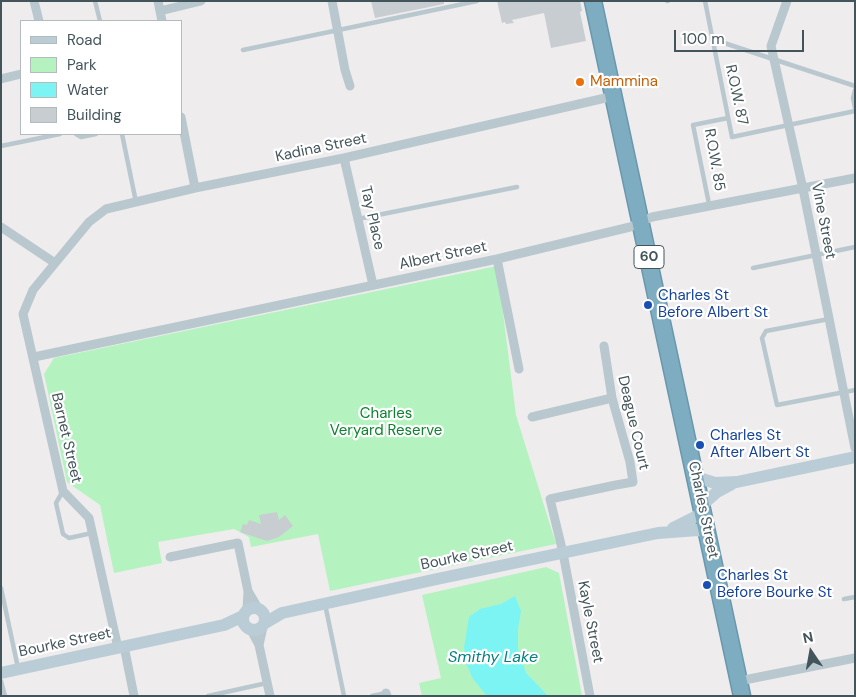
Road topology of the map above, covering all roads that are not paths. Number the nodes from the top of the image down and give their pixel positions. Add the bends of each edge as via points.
1 (34, 1) edge
2 (95, 1) edge
3 (201, 1) edge
4 (332, 1) edge
5 (477, 1) edge
6 (593, 1) edge
7 (704, 1) edge
8 (787, 1) edge
9 (159, 6) edge
10 (39, 20) edge
11 (100, 20) edge
12 (162, 20) edge
13 (337, 31) junction
14 (712, 39) junction
15 (243, 50) dead end
16 (774, 59) junction
17 (20, 74) edge
18 (1, 79) edge
19 (350, 86) dead end
20 (855, 86) edge
21 (855, 90) edge
22 (614, 96) junction
23 (855, 109) edge
24 (728, 118) junction
25 (182, 122) edge
26 (789, 125) junction
27 (55, 135) edge
28 (78, 135) edge
29 (91, 135) edge
30 (122, 135) edge
31 (1, 146) edge
32 (344, 158) junction
33 (855, 178) edge
34 (517, 187) dead end
35 (196, 188) junction
36 (803, 189) junction
37 (136, 202) junction
38 (709, 204) junction
39 (358, 219) junction
40 (641, 222) junction
41 (1, 227) edge
42 (855, 247) edge
43 (816, 255) junction
44 (496, 259) junction
45 (55, 263) junction
46 (753, 268) dead end
47 (372, 285) junction
48 (829, 319) junction
49 (604, 346) dead end
50 (34, 357) junction
51 (519, 369) dead end
52 (855, 390) edge
53 (844, 392) junction
54 (612, 398) junction
55 (532, 417) dead end
56 (855, 448) edge
57 (855, 458) edge
58 (696, 477) junction
59 (737, 482) junction
60 (63, 491) junction
61 (550, 499) joint
62 (703, 509) junction
63 (708, 532) junction
64 (93, 533) junction
65 (658, 533) junction
66 (563, 553) junction
67 (170, 557) dead end
68 (1, 588) edge
69 (855, 597) edge
70 (844, 599) dead end
71 (325, 604) junction
72 (254, 619) junction
73 (121, 647) junction
74 (855, 658) edge
75 (19, 669) junction
76 (1, 673) edge
77 (1, 680) edge
78 (267, 683) junction
79 (741, 689) edge
80 (386, 694) edge
81 (5, 696) edge
82 (134, 696) edge
83 (208, 696) edge
84 (270, 696) edge
85 (344, 696) edge
86 (372, 696) edge
87 (590, 696) edge

1 - 10 street
2 - 11 lane
3 - 9 street
4 - 13 street
5 - 13 lane
6 - 22 highway, Charles Street / 60
7 - 14 lane, R.O.W. 87
8 - 16 street, Vine Street via 771,46
9 - 12 street
13 - 15 lane
13 - 19 street
14 - 16 lane
14 - 24 lane, R.O.W. 87
16 - 20 lane
16 - 26 street, Vine Street
17 - 18 street
21 - 23 lane
22 - 32 street, Kadina Street
22 - 40 highway, Charles Street / 60
23 - 26 lane
24 - 26 lane, R.O.W. 87 via 732,138
24 - 38 lane, R.O.W. 85 via 693,125
25 - 35 street
26 - 36 street, Vine Street
27 - 31 lane
28 - 29 lane
30 - 37 lane
32 - 35 street, Kadina Street
32 - 39 street, Tay Place
33 - 36 street, Albert Street
34 - 39 lane
35 - 37 street, Kadina Street
36 - 38 street, Albert Street
36 - 43 street, Vine Street
37 - 45 street, Kadina Street via 106,209 89,222
38 - 40 street, Albert Street
39 - 47 street, Tay Place
40 - 44 street, Albert Street
40 - 58 highway, Charles Street / 60
41 - 45 street
42 - 43 lane
43 - 46 lane
43 - 48 street, Vine Street
44 - 47 street, Albert Street
44 - 51 street
45 - 50 street, Barnet Street via 33,290 23,314
47 - 50 street, Albert Street
48 - 53 street, Vine Street
48 - 53 lane via 766,331 762,338 777,405
49 - 54 street, Deague Court
50 - 60 street, Barnet Street
52 - 53 lane
53 - 56 street, Vine Street
54 - 55 street
54 - 61 street, Deague Court via 633,482
57 - 59 street
58 - 59 street via 715,483
58 - 62 highway, Charles Street / 60
59 - 62 street, Bourke Street via 717,492
60 - 64 street, Barnet Street via 86,513
60 - 64 lane via 56,503 62,534 70,538
61 - 66 street, Kayle Street
62 - 63 highway, Charles Street / 60
62 - 65 street, Bourke Street via 680,526
63 - 65 street, Bourke Street
63 - 79 highway, Charles Street / 60
64 - 73 street, Barnet Street
65 - 66 street, Bourke Street
66 - 71 street, Bourke Street
66 - 87 street, Kayle Street
67 - 72 street via 238,544
68 - 75 lane
69 - 70 lane
71 - 72 street, Bourke Street
71 - 85 lane
72 - 73 street, Bourke Street via 238,626 224,625
72 - 78 street
73 - 75 street, Bourke Street
73 - 82 street, Barnet Street
74 - 79 street
75 - 76 street, Bourke Street
77 - 81 lane
78 - 83 lane
78 - 84 street
80 - 86 lane

